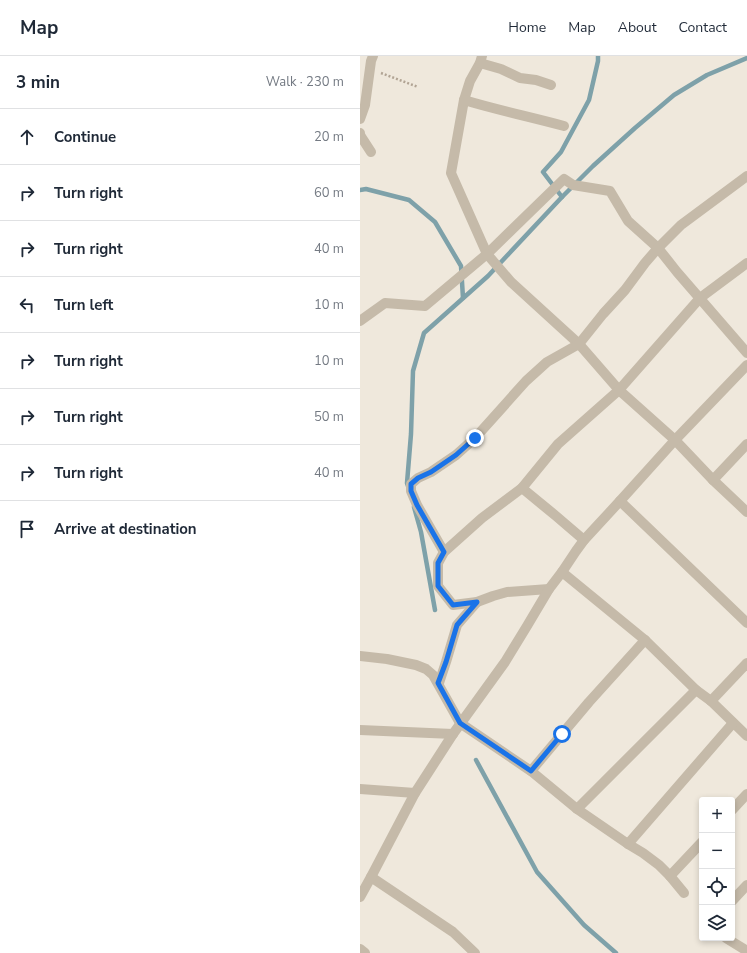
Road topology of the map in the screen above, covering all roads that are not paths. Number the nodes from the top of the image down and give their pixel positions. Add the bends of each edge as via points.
1 (372, 59) edge
2 (481, 60) edge
3 (551, 85) dead end
4 (464, 100) junction
5 (360, 119) edge
6 (564, 126) dead end
7 (360, 133) edge
8 (371, 152) dead end
9 (747, 176) edge
10 (658, 248) junction
11 (487, 254) junction
12 (747, 263) edge
13 (700, 298) junction
14 (360, 321) edge
15 (579, 344) junction
16 (747, 353) edge
17 (747, 364) edge
18 (619, 390) junction
19 (675, 440) junction
20 (747, 444) edge
21 (713, 480) junction
22 (522, 488) junction
23 (620, 501) junction
24 (747, 512) edge
25 (584, 540) junction
26 (444, 552) junction
27 (562, 572) junction
28 (549, 589) junction
29 (477, 602) junction
30 (747, 623) edge
31 (645, 640) junction
32 (360, 656) edge
33 (747, 663) edge
34 (438, 683) junction
35 (696, 690) junction
36 (710, 701) junction
37 (460, 723) junction
38 (733, 723) junction
39 (360, 730) edge
40 (453, 734) junction
41 (747, 736) edge
42 (531, 771) junction
43 (360, 789) edge
44 (416, 793) junction
45 (747, 794) edge
46 (735, 807) edge
47 (577, 809) junction
48 (628, 844) junction
49 (699, 845) edge
50 (670, 876) junction
51 (371, 877) junction
52 (747, 885) edge
53 (684, 893) dead end
54 (360, 897) edge
55 (735, 899) edge
56 (731, 941) edge
57 (360, 949) edge
58 (747, 951) edge
59 (365, 953) edge
60 (475, 953) edge

1 - 5 street via 365,105
2 - 3 street via 520,78
2 - 4 street via 470,80
4 - 6 street
4 - 11 street via 451,173
7 - 8 street
9 - 10 street via 682,225
10 - 11 street via 628,221 610,191 574,185 564,179
10 - 13 street
10 - 15 street
11 - 14 street via 425,306 385,303
11 - 15 street via 511,282
12 - 13 street
13 - 16 street
13 - 18 street
15 - 18 street
15 - 26 street via 547,362 526,381 475,438 456,455 411,484 417,505
17 - 19 street
18 - 19 street
18 - 22 street via 558,444
19 - 21 street
19 - 23 street
20 - 21 street
21 - 24 street
22 - 25 street
22 - 26 street via 482,518
23 - 25 street
23 - 30 street
25 - 27 street
26 - 29 street via 438,563 438,586 453,605
27 - 28 street
27 - 31 street
28 - 29 street via 507,592
28 - 37 street via 505,662
29 - 34 street via 457,625
31 - 35 street
31 - 42 street
32 - 34 street via 416,665 430,672
33 - 36 street
34 - 37 street
35 - 36 street
35 - 47 street
36 - 38 street
37 - 40 street
37 - 42 street
38 - 41 street
38 - 48 street
39 - 40 street
40 - 44 street
42 - 47 street
43 - 44 street
44 - 51 street
45 - 46 street
47 - 48 street
48 - 50 street via 659,865
49 - 50 street
50 - 53 street
51 - 54 street
51 - 60 street via 452,932
52 - 55 street
56 - 58 street
57 - 59 street

